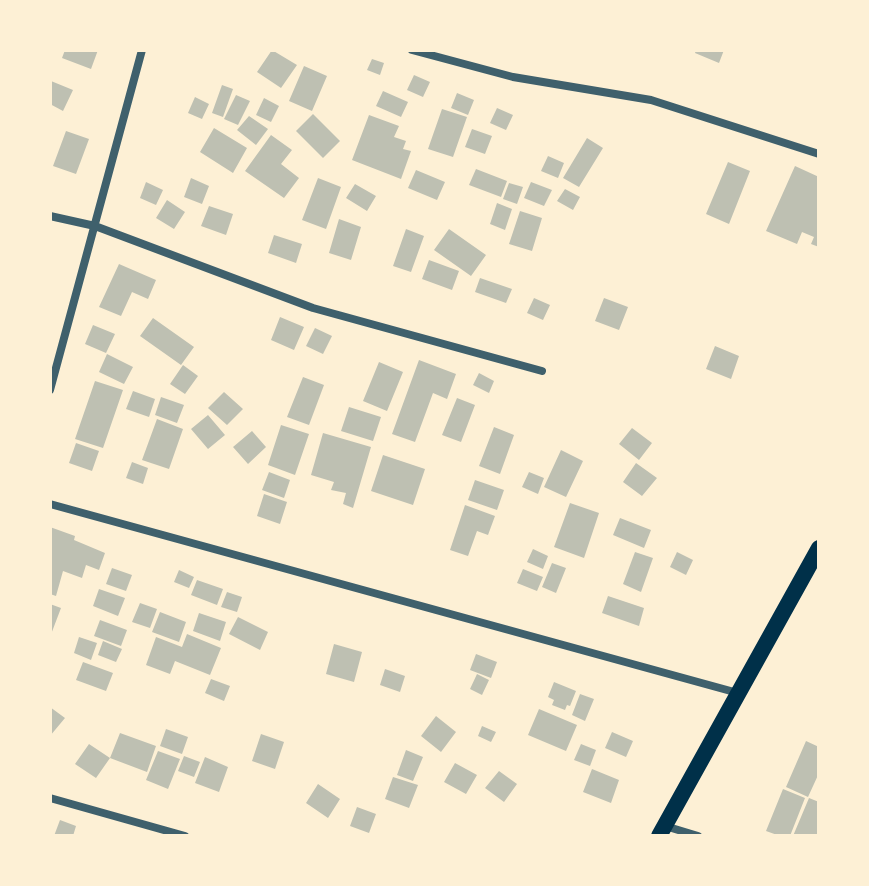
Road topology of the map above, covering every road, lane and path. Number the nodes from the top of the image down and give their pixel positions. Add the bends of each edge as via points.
1 (142, 50) edge
2 (412, 50) edge
3 (819, 154) edge
4 (50, 216) edge
5 (95, 226) junction
6 (542, 371) dead end
7 (50, 390) edge
8 (50, 504) edge
9 (819, 548) edge
10 (813, 571) edge
11 (738, 693) junction
12 (50, 798) edge
13 (662, 831) edge
14 (185, 836) edge
15 (698, 836) edge

1 - 5 street
2 - 3 street via 513,77 651,100
4 - 5 street
5 - 6 street via 313,308
5 - 7 street
8 - 11 street
9 - 10 main road
10 - 11 main road
11 - 13 main road
12 - 14 street
13 - 15 street

